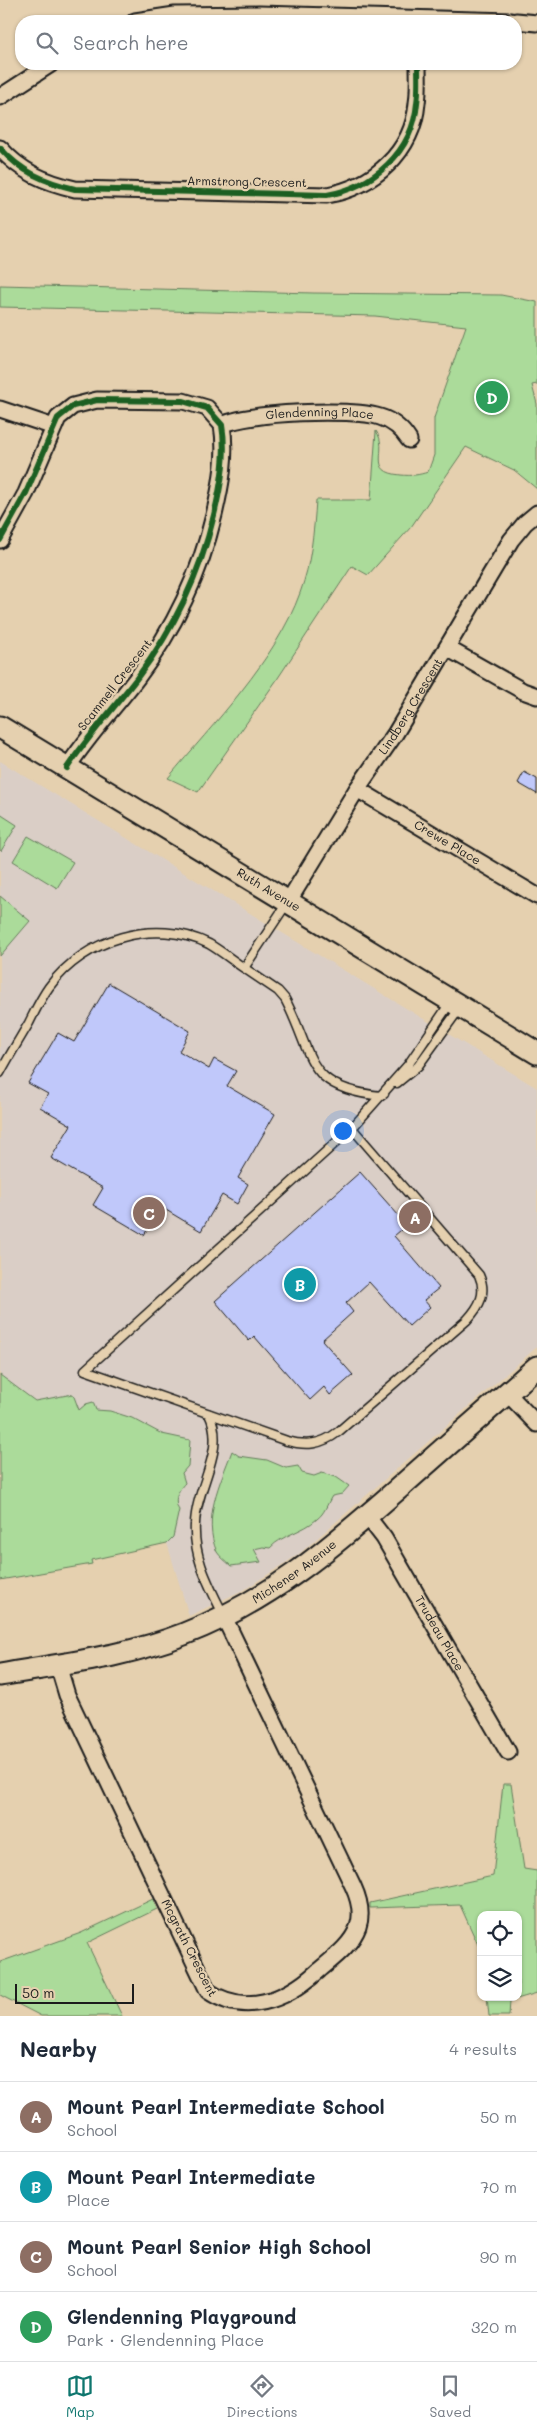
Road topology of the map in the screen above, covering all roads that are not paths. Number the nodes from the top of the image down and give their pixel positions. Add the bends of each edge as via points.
1 (259, 7) edge
2 (175, 15) edge
3 (357, 15) edge
4 (522, 22) edge
5 (537, 23) edge
6 (42, 70) edge
7 (418, 70) edge
8 (0, 97) edge
9 (0, 148) edge
10 (0, 409) edge
11 (222, 425) junction
12 (54, 427) junction
13 (409, 440) dead end
14 (537, 512) edge
15 (0, 540) edge
16 (447, 648) junction
17 (537, 696) edge
18 (0, 727) edge
19 (67, 768) junction
20 (357, 790) junction
21 (537, 896) edge
22 (288, 902) junction
23 (244, 968) junction
24 (456, 1004) junction
25 (537, 1053) edge
26 (0, 1073) edge
27 (381, 1096) junction
28 (352, 1128) junction
29 (537, 1367) edge
30 (507, 1393) junction
31 (209, 1414) junction
32 (537, 1424) edge
33 (367, 1516) junction
34 (224, 1617) junction
35 (58, 1665) junction
36 (0, 1675) edge
37 (508, 1752) dead end

1 - 2 street
1 - 3 street
4 - 5 street
6 - 8 street
7 - 9 street, Armstrong Crescent via 418,104 401,149 383,170 344,192 75,189 50,183 29,173 10,160
10 - 12 street
11 - 12 street via 214,413 191,402 113,400 89,401 73,406 58,418
11 - 13 street, Glendenning Place via 246,417 288,414 373,415 394,424
11 - 19 street, Scammell Crescent via 222,467 217,502 205,548 187,596 152,656
12 - 15 street via 26,493
14 - 16 street, Lindberg Crescent via 511,540
16 - 17 street
16 - 20 street, Lindberg Crescent
18 - 19 street, Ruth Avenue
19 - 22 street, Ruth Avenue
20 - 21 street, Crewe Place
20 - 22 street, Lindberg Crescent
22 - 23 lane
22 - 24 street, Ruth Avenue
23 - 26 lane via 209,944 177,934 140,934 97,946 71,963 48,987
23 - 27 lane via 268,983 285,999 317,1071 342,1088
24 - 25 street, Ruth Avenue
24 - 27 lane via 418,1066
27 - 28 lane
28 - 31 lane via 85,1370
28 - 31 lane via 475,1269 484,1290 478,1307 345,1426 322,1442 296,1443
29 - 30 street, Michener Avenue
30 - 32 street
30 - 33 street, Michener Avenue
31 - 34 lane via 215,1430 215,1446 198,1498 195,1540 201,1566
33 - 34 street, Michener Avenue via 284,1583
33 - 37 street, Trudeau Place via 384,1538
34 - 35 street, Michener Avenue via 165,1641
34 - 35 street, Mcgrath Crescent via 360,1906 358,1926 348,1943 281,2003 262,2014 248,2016 230,2011 214,2000 208,1991 67,1695
35 - 36 street, Michener Avenue

